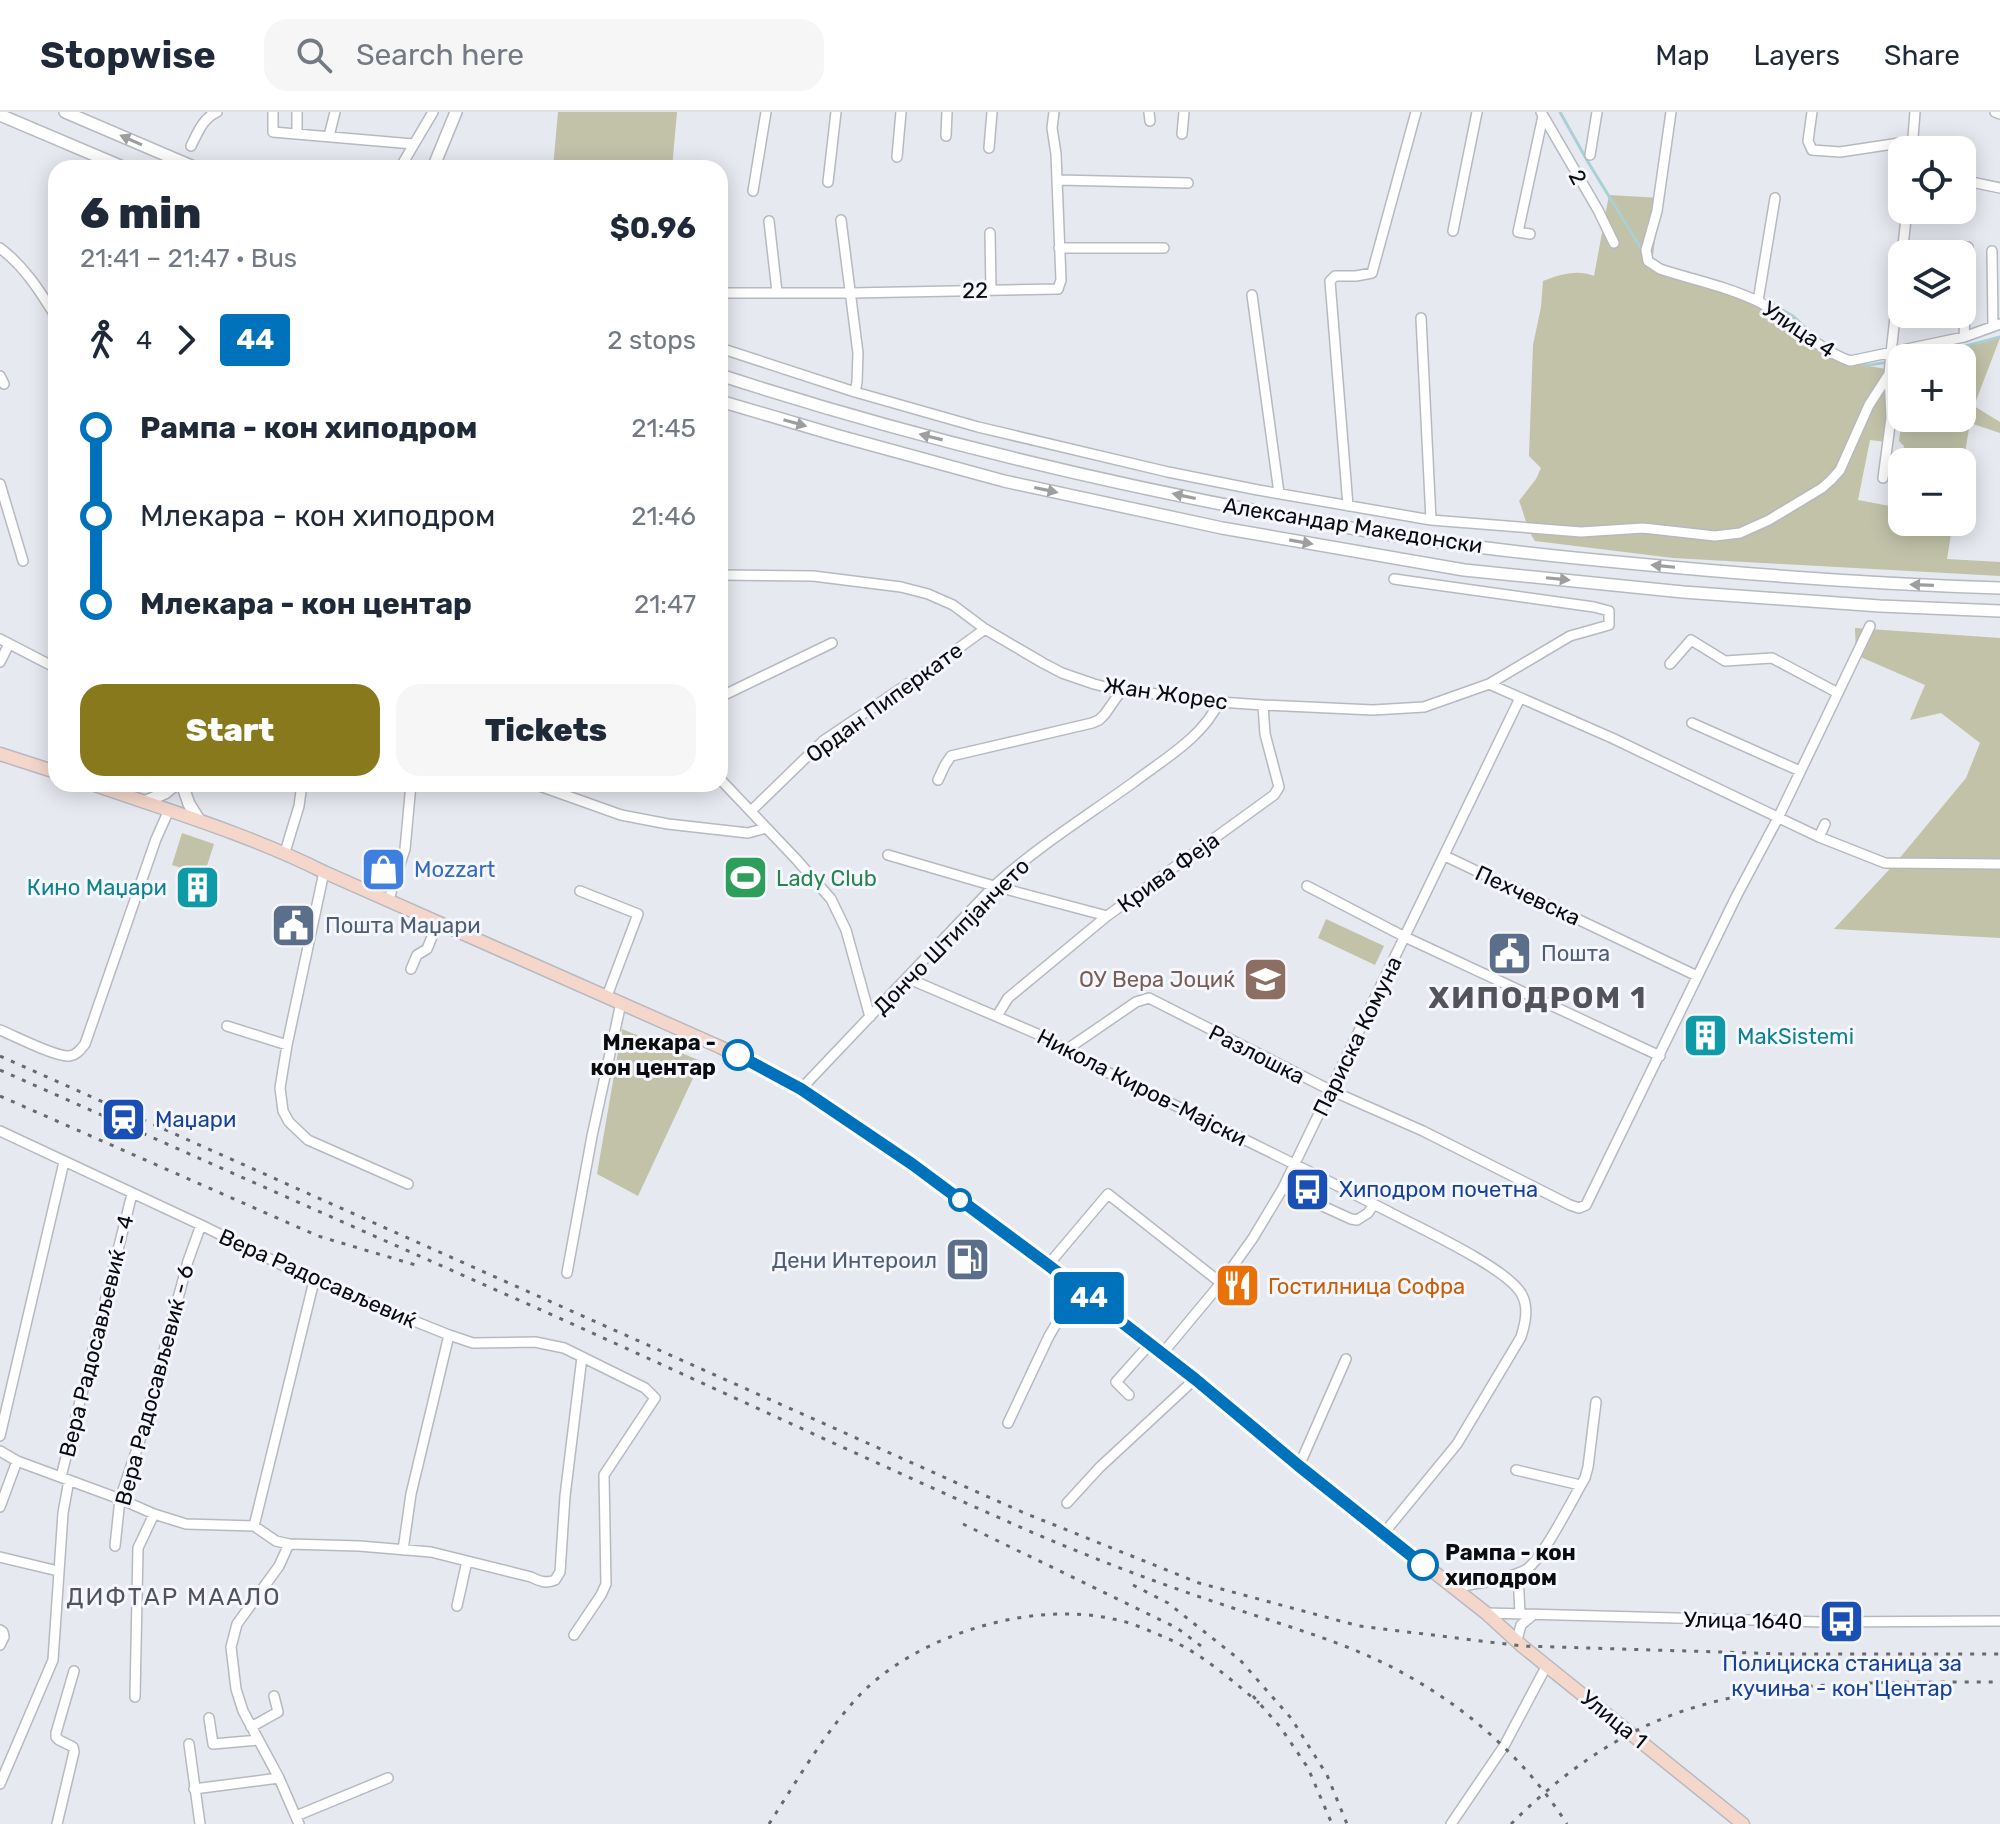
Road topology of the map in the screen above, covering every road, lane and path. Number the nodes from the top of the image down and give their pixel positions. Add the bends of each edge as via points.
1 (65, 112) edge
2 (217, 112) edge
3 (273, 112) edge
4 (297, 112) edge
5 (335, 112) edge
6 (433, 112) edge
7 (456, 112) edge
8 (766, 112) edge
9 (836, 112) edge
10 (901, 112) edge
11 (947, 112) edge
12 (992, 112) edge
13 (1054, 112) edge
14 (1184, 112) edge
15 (1416, 112) edge
16 (1477, 112) edge
17 (1597, 112) edge
18 (1671, 112) edge
19 (1812, 112) edge
20 (1915, 112) edge
21 (1542, 114) edge
22 (0, 115) edge
23 (297, 133) junction
24 (1182, 134) dead end
25 (329, 136) junction
26 (946, 136) dead end
27 (1914, 136) edge
28 (413, 144) junction
29 (191, 146) dead end
30 (989, 148) dead end
31 (1888, 148) edge
32 (1590, 155) dead end
33 (897, 157) dead end
34 (106, 160) edge
35 (177, 160) edge
36 (404, 160) edge
37 (436, 160) edge
38 (1058, 180) junction
39 (828, 182) dead end
40 (1188, 183) dead end
41 (1976, 183) edge
42 (2000, 188) edge
43 (753, 191) dead end
44 (1775, 198) dead end
45 (841, 220) dead end
46 (769, 221) dead end
47 (1905, 224) edge
48 (1453, 231) dead end
49 (990, 233) dead end
50 (1530, 234) dead end
51 (1614, 243) dead end
52 (0, 248) edge
53 (1059, 248) junction
54 (1164, 248) dead end
55 (1992, 251) dead end
56 (991, 290) junction
57 (777, 292) junction
58 (728, 293) edge
59 (851, 293) junction
60 (1252, 295) dead end
61 (1758, 301) junction
62 (48, 304) edge
63 (1421, 318) dead end
64 (1997, 325) edge
65 (1964, 328) edge
66 (1964, 337) junction
67 (1892, 344) edge
68 (1932, 344) edge
69 (728, 351) edge
70 (1888, 354) edge
71 (1888, 376) edge
72 (728, 377) edge
73 (855, 392) junction
74 (728, 403) edge
75 (1888, 432) edge
76 (1883, 478) dead end
77 (0, 484) edge
78 (1279, 493) junction
79 (1348, 506) junction
80 (1431, 520) junction
81 (23, 561) dead end
82 (728, 575) edge
83 (1394, 579) dead end
84 (2000, 588) edge
85 (2000, 611) edge
86 (1870, 626) dead end
87 (985, 629) junction
88 (4, 642) edge
89 (832, 643) dead end
90 (0, 662) edge
91 (48, 664) edge
92 (1670, 664) dead end
93 (1489, 684) junction
94 (1121, 691) junction
95 (728, 693) edge
96 (1838, 693) junction
97 (1520, 698) junction
98 (1219, 702) junction
99 (1263, 705) junction
100 (1692, 723) dead end
101 (0, 754) edge
102 (48, 769) edge
103 (1800, 771) junction
104 (938, 780) dead end
105 (728, 787) edge
106 (115, 792) edge
107 (167, 792) edge
108 (176, 792) edge
109 (183, 792) edge
110 (301, 792) edge
111 (410, 792) edge
112 (556, 792) edge
113 (144, 802) junction
114 (169, 810) junction
115 (751, 811) junction
116 (1778, 818) junction
117 (199, 820) junction
118 (1825, 824) dead end
119 (766, 828) junction
120 (1819, 837) junction
121 (285, 852) junction
122 (888, 855) dead end
123 (1445, 856) junction
124 (2000, 864) edge
125 (324, 872) junction
126 (994, 886) junction
127 (1307, 886) dead end
128 (580, 891) dead end
129 (389, 899) junction
130 (1107, 916) junction
131 (438, 922) junction
132 (1405, 937) junction
133 (411, 969) dead end
134 (1697, 976) junction
135 (907, 978) junction
136 (607, 996) junction
137 (621, 1003) junction
138 (997, 1016) junction
139 (870, 1017) junction
140 (227, 1026) dead end
141 (0, 1030) edge
142 (287, 1045) junction
143 (1066, 1050) junction
144 (1660, 1056) junction
145 (801, 1089) junction
146 (1330, 1090) junction
147 (0, 1131) edge
148 (64, 1162) junction
149 (1295, 1165) junction
150 (408, 1184) dead end
151 (1283, 1188) junction
152 (132, 1194) junction
153 (1374, 1204) junction
154 (201, 1225) junction
155 (1048, 1265) junction
156 (567, 1273) dead end
157 (314, 1281) junction
158 (1221, 1283) junction
159 (1077, 1289) junction
160 (449, 1335) junction
161 (1149, 1345) junction
162 (1162, 1354) junction
163 (582, 1357) junction
164 (1346, 1359) dead end
165 (1195, 1379) junction
166 (1129, 1395) dead end
167 (1596, 1402) dead end
168 (1008, 1423) dead end
169 (0, 1436) edge
170 (0, 1451) edge
171 (17, 1461) junction
172 (1299, 1466) junction
173 (1516, 1470) dead end
174 (65, 1479) junction
175 (1580, 1485) junction
176 (120, 1499) junction
177 (1067, 1503) dead end
178 (0, 1507) edge
179 (154, 1514) junction
180 (254, 1526) junction
181 (1384, 1533) junction
182 (289, 1544) junction
183 (115, 1546) dead end
184 (403, 1550) junction
185 (0, 1557) edge
186 (467, 1561) junction
187 (58, 1571) junction
188 (1518, 1573) junction
189 (1453, 1588) junction
190 (457, 1606) dead end
191 (1486, 1613) junction
192 (1520, 1614) junction
193 (1533, 1615) junction
194 (2000, 1621) edge
195 (0, 1630) edge
196 (574, 1635) dead end
197 (1517, 1640) junction
198 (0, 1645) edge
199 (1547, 1665) junction
200 (74, 1671) dead end
201 (274, 1696) dead end
202 (135, 1697) dead end
203 (209, 1718) dead end
204 (251, 1727) junction
205 (258, 1740) junction
206 (189, 1744) dead end
207 (279, 1778) junction
208 (388, 1778) dead end
209 (0, 1784) edge
210 (194, 1789) junction
211 (298, 1820) edge
212 (57, 1824) edge
213 (200, 1824) edge
214 (1451, 1824) edge
215 (1743, 1824) edge

35 -> 1 street
2 - 29 street
3 - 23 street via 273,132
4 - 23 street
5 - 25 street
6 - 28 street
7 - 37 street
8 - 43 street
9 - 39 street
10 - 33 street
11 - 26 street
12 - 30 street
13 - 38 street, 22
14 - 24 street
15 - 79 street via 1372,273 1330,281
16 - 48 street
17 - 32 street
18 - 61 street, Улица 4 via 1648,261
19 - 31 street via 1812,150
20 - 27 street
21 - 50 street via 1518,232
21 - 51 street, 2
22 - 34 street
23 - 25 street
25 - 28 street
28 - 36 street
38 - 40 street
38 - 53 street, 22
41 - 42 street
44 - 61 street
45 - 59 street
46 - 57 street
47 - 67 street
49 - 56 street
52 - 62 street
53 - 54 street
53 - 56 street, 22 via 1058,289
55 - 64 street
56 - 59 street, 22
57 - 58 street, 22
57 - 59 street, 22
59 - 73 street via 858,353
60 - 78 street
61 - 70 street, Улица 4 via 1850,361
63 - 80 street
64 - 66 street, Улица 4
65 - 66 street
66 - 68 street, Улица 4
69 - 73 street
71 - 80 street via 1831,480 1740,533 1715,536 1643,528 1581,532
84 -> 72 street, Александар Македонски via 1753,575 1536,554 1364,530 1044,465
73 - 78 street via 1054,446
74 -> 85 street, Александар Македонски via 1004,481 1222,528 1464,570 1683,592
75 - 76 street
77 - 81 street
78 - 79 street
79 - 80 street
82 - 87 street, Жан Жорес via 813,576 901,587 953,605
83 - 93 street, Жан Жорес via 1609,611 1609,625 1570,636
86 - 96 street
87 - 94 street, Жан Жорес via 1062,673
87 - 115 street, Ордан Пиперкате via 823,741
88 - 90 street
88 - 91 street
89 - 95 street
92 - 96 street via 1691,640 1725,661 1772,658
93 - 97 street
93 - 99 street, Жан Жорес via 1424,707
94 - 98 street, Жан Жорес
94 - 104 street via 1099,720 951,756
96 - 103 street
97 - 116 street
97 - 123 street, Париска Комуна
98 - 99 street, Жан Жорес
98 - 126 street, Дончо Штипјанчето via 1214,714 1178,749
99 - 130 street, Крива Феја via 1277,791
100 - 103 street
101 - 102 main road
103 - 116 street
105 - 115 street
106 - 113 main road, Улица 1
107 - 113 street
108 - 114 street
109 - 117 street
110 - 121 street
111 - 129 street via 405,849
112 - 119 street via 621,815 668,824 748,833
113 - 114 main road, Улица 1
114 - 117 main road, Улица 1
114 - 141 street via 79,1052 56,1054
115 - 119 street
116 - 120 street
116 - 134 street
117 - 121 main road, Улица 1
118 - 120 street
119 - 139 street via 837,909
120 - 124 street via 1885,863
121 - 125 main road, Улица 1
122 - 126 street
123 - 132 street, Париска Комуна
123 - 134 street, Пехчевска
125 - 129 main road, Улица 1
125 - 142 street
126 - 130 street
126 - 135 street, Дончо Штипјанчето
127 - 132 street
128 - 136 street via 638,914
129 - 131 main road, Улица 1
130 - 138 street, Крива Феја via 1008,998
131 - 133 street
131 - 136 main road, Улица 1
132 - 144 street
132 - 146 street, Париска Комуна
134 - 144 street
135 - 138 street, Никола Киров-Мајски
135 - 139 street, Дончо Штипјанчето
136 - 137 main road, Улица 1
137 - 145 main road, Улица 1
137 - 156 street
138 - 143 street, Никола Киров-Мајски
139 - 145 street, Дончо Штипјанчето
140 - 142 street
142 - 150 street via 280,1088 289,1122 308,1140
143 - 146 street, Разлошка via 1149,998
143 - 149 street, Никола Киров-Мајски
144 - 146 street, Разлошка via 1586,1205 1579,1208
145 - 155 main road, Улица 1
146 - 149 street, Париска Комуна
147 - 148 street, Вера Радосављевиќ
148 - 152 street, Вера Радосављевиќ
148 - 169 street
149 - 151 street, Париска Комуна
149 - 153 street, Никола Киров-Мајски
151 - 153 street via 1357,1220
151 - 158 street, Париска Комуна
152 - 154 street, Вера Радосављевиќ
152 - 174 street, Вера Радосављевиќ - 4
153 - 181 street, Никола Киров-Мајски via 1511,1281 1523,1295 1526,1312 1521,1337 1457,1444
154 - 157 street, Вера Радосављевиќ
154 - 176 street, Вера Радосављевиќ - 6
155 - 158 street via 1108,1194
155 - 159 main road, Улица 1
157 - 160 street, Вера Радосављевиќ
157 - 180 street
158 - 162 street, Париска Комуна
159 - 161 main road, Улица 1
159 - 168 street
160 - 163 street, Вера Радосављевиќ via 473,1343 535,1342
160 - 184 street
161 - 162 main road, Улица 1
161 - 166 street via 1116,1382
162 - 165 main road, Улица 1
163 - 186 street via 559,1576 543,1582
163 - 196 street, Вера Радосављевиќ via 655,1398 604,1475 606,1584
164 - 172 street
165 - 172 main road, Улица 1
165 - 177 street
167 - 175 street via 1588,1467
170 - 171 street
171 - 174 street
171 - 178 street
172 - 181 main road, Улица 1
173 - 175 street
174 - 176 street
174 - 187 street, Вера Радосављевиќ - 4
175 - 188 street via 1543,1550
176 - 179 street
176 - 183 street, Вера Радосављевиќ - 6
179 - 180 street via 186,1524
179 - 202 street via 138,1548
180 - 182 street
181 - 189 main road, Улица 1
182 - 184 street
182 - 204 street via 233,1634 236,1689
184 - 186 street
185 - 187 street
186 - 190 street
187 - 209 street, Вера Радосављевиќ - 4 via 53,1660
188 - 189 street
188 - 192 street
189 - 191 main road, Улица 1
191 - 192 street, Улица 1640
191 - 197 main road, Улица 1
192 - 193 street, Улица 1640
193 - 194 street, Улица 1640
193 - 197 street via 1521,1625
195 - 198 street
197 - 199 main road, Улица 1
199 - 214 street via 1504,1746
199 - 215 main road, Улица 1
200 - 212 street via 56,1733 74,1749
201 - 204 street via 278,1712
203 - 205 street via 213,1744
204 - 205 street
205 - 207 street
206 - 210 street
207 - 210 street
207 - 211 street
208 - 211 street
210 - 213 street

